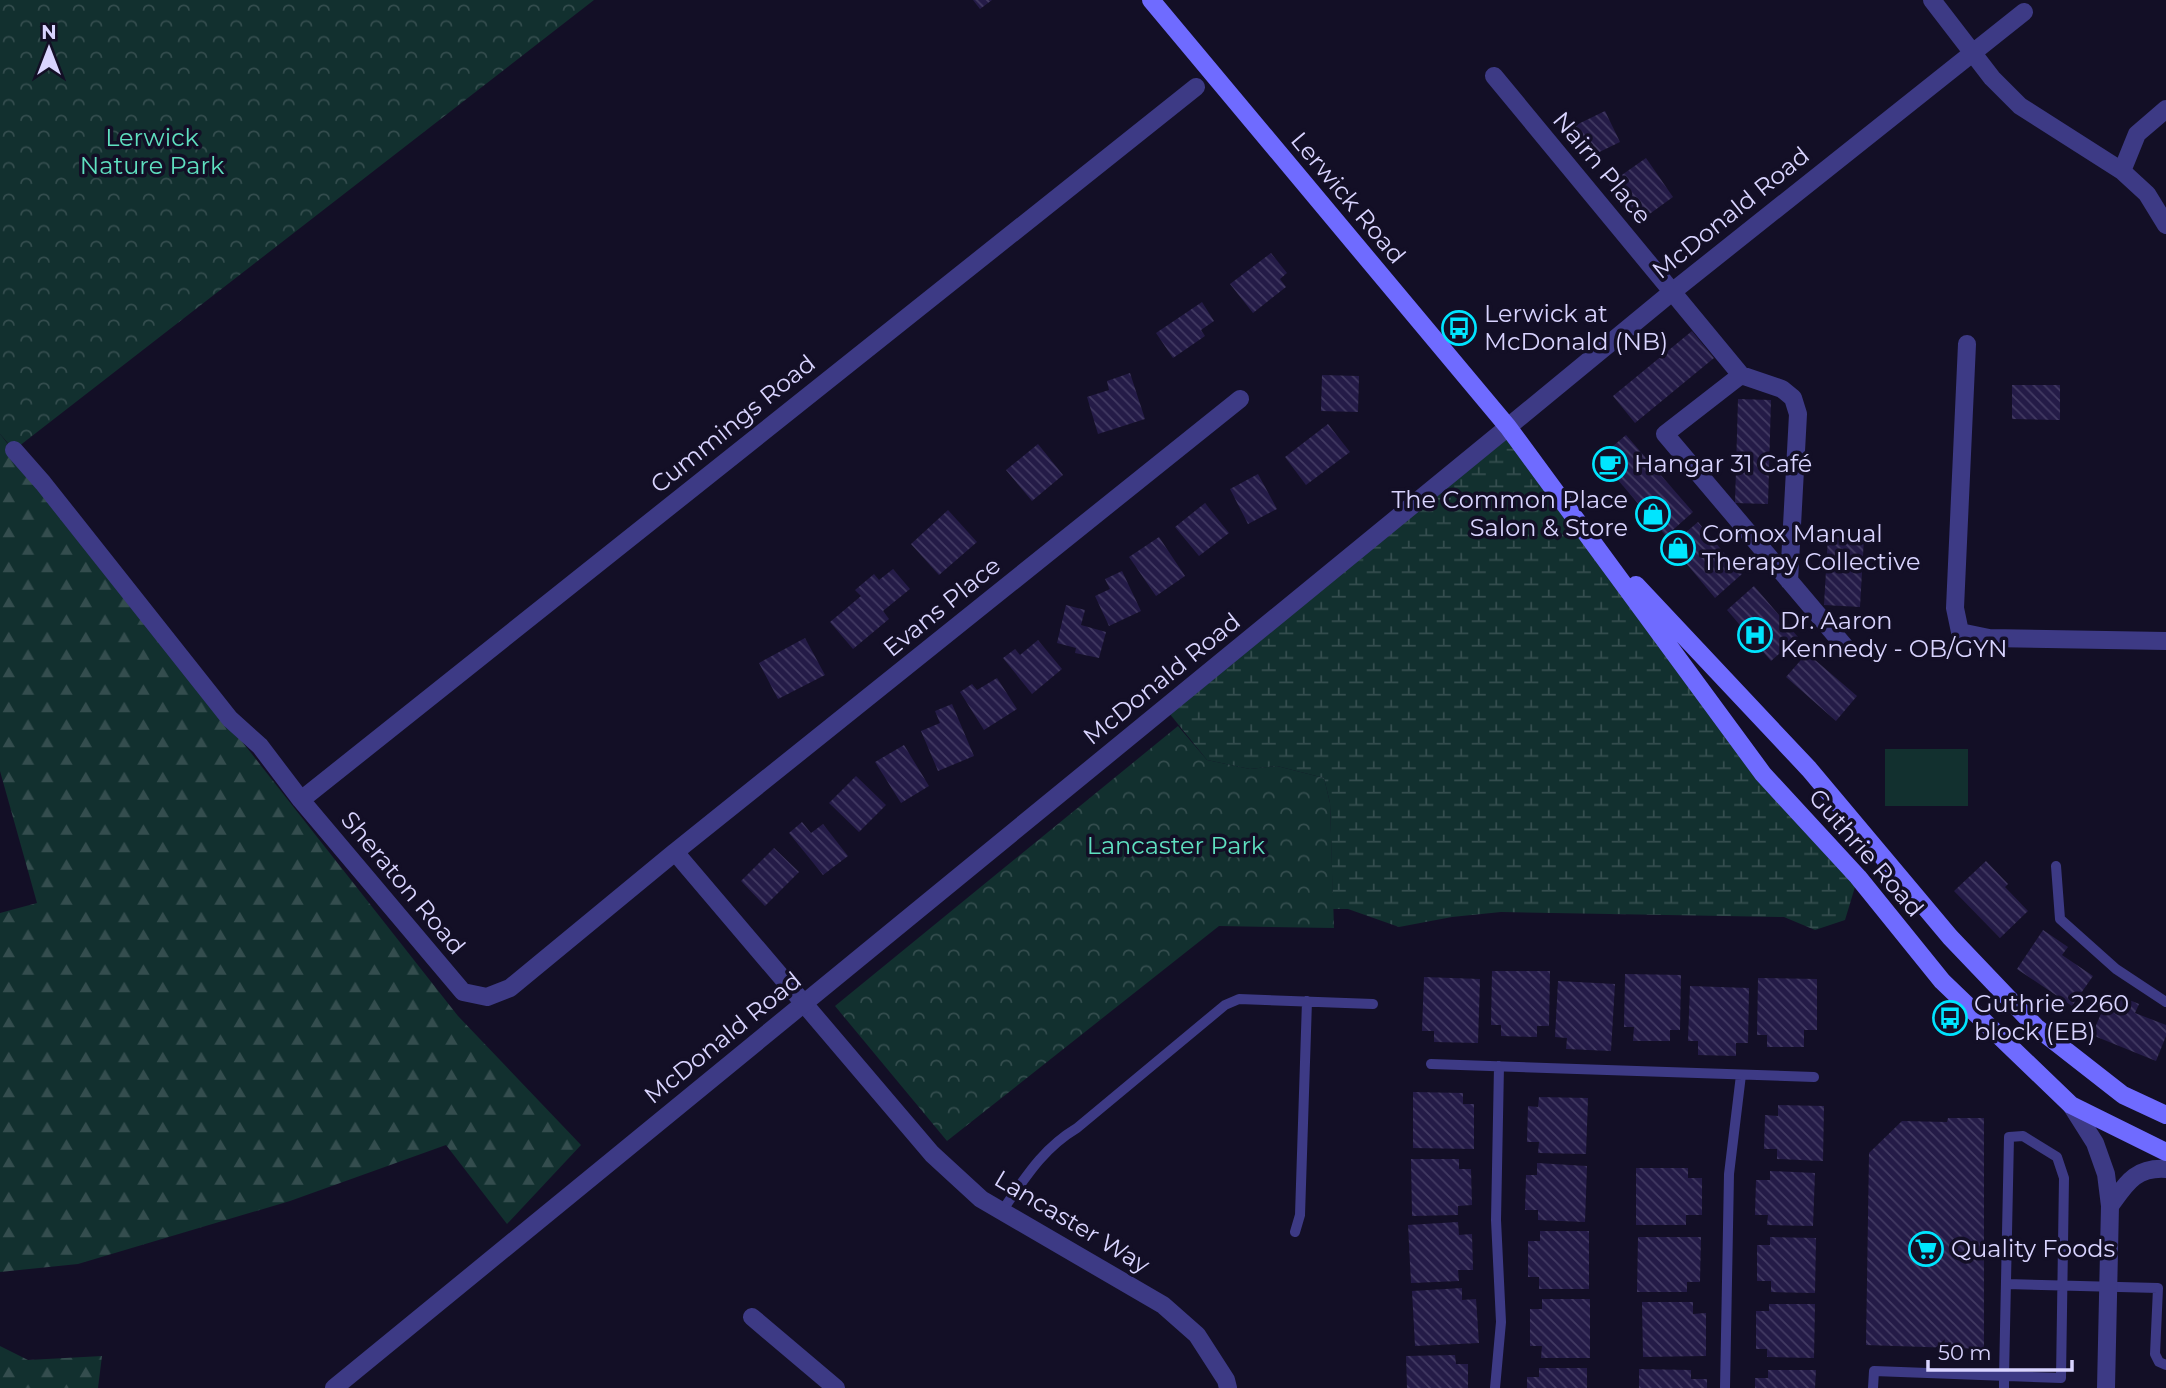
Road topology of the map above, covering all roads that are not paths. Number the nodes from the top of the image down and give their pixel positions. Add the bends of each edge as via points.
1 (1151, 0) edge
2 (1931, 0) edge
3 (2024, 12) dead end
4 (1972, 51) junction
5 (1494, 76) dead end
6 (1196, 87) dead end
7 (2166, 109) edge
8 (2122, 171) junction
9 (2166, 225) edge
10 (1672, 292) junction
11 (1967, 344) dead end
12 (1741, 375) junction
13 (1240, 399) dead end
14 (1508, 427) junction
15 (14, 450) dead end
16 (1583, 529) junction
17 (1789, 581) junction
18 (2166, 640) edge
19 (1847, 649) dead end
20 (301, 800) junction
21 (675, 852) junction
22 (2056, 866) dead end
23 (804, 1002) junction
24 (1307, 1002) junction
25 (2166, 1002) edge
26 (1373, 1004) dead end
27 (1431, 1064) dead end
28 (1499, 1066) junction
29 (1741, 1075) junction
30 (1814, 1077) dead end
31 (2071, 1105) junction
32 (2166, 1115) edge
33 (2166, 1152) edge
34 (2166, 1169) edge
35 (2110, 1206) junction
36 (1002, 1211) junction
37 (1295, 1232) dead end
38 (2006, 1284) junction
39 (2062, 1286) junction
40 (2109, 1287) junction
41 (752, 1317) dead end
42 (2166, 1365) edge
43 (2004, 1382) edge
44 (334, 1388) edge
45 (836, 1388) edge
46 (1228, 1388) edge
47 (1495, 1388) edge
48 (1725, 1388) edge
49 (1873, 1388) edge
50 (2106, 1388) edge

1 - 14 main road, Lerwick Road
2 - 4 street
3 - 4 street, McDonald Road
4 - 8 street via 2020,106
4 - 10 street, McDonald Road
5 - 10 street, Nairn Place
6 - 20 street, Cummings Road
7 - 8 street via 2137,134
8 - 9 street via 2147,194
10 - 12 street, Nairn Place
10 - 14 street, McDonald Road
11 - 18 street via 1955,608 1960,632 1989,638
12 - 17 street via 1782,389 1793,398 1798,414
12 - 17 street via 1665,434
13 - 21 street, Evans Place
14 - 16 main road, Guthrie Road
14 - 23 street, McDonald Road
15 - 20 street, Sheraton Road via 230,719 260,746
16 - 31 main road, Guthrie Road via 1763,774 1858,877 1942,981
16 - 32 main road, Guthrie Road via 1809,769 1950,937 2036,1027 2123,1095
17 - 19 street
20 - 21 street, Sheraton Road via 463,992 487,997 510,988
21 - 23 street
22 - 25 lane via 2060,919 2116,969
23 - 36 street, Lancaster Way via 932,1154 981,1199
23 - 44 street, McDonald Road
24 - 26 lane
24 - 36 lane via 1239,999 1226,1005 1058,1139
24 - 37 lane via 1300,1215
27 - 28 lane
28 - 29 lane
28 - 47 lane via 1496,1220 1501,1322
29 - 30 lane
29 - 48 lane via 1729,1174
31 - 33 main road, Guthrie Road
31 - 35 street via 2095,1143 2106,1174
34 - 35 street via 2131,1178
35 - 40 street
36 - 46 street, Lancaster Way via 1163,1305 1197,1335
38 - 39 lane
38 - 39 lane via 2009,1137 2023,1136 2057,1157 2064,1178
38 - 43 lane
39 - 40 lane
39 - 43 lane via 2061,1378
40 - 42 lane via 2158,1288 2155,1353
40 - 50 street
41 - 45 street
43 - 49 lane via 1874,1371

